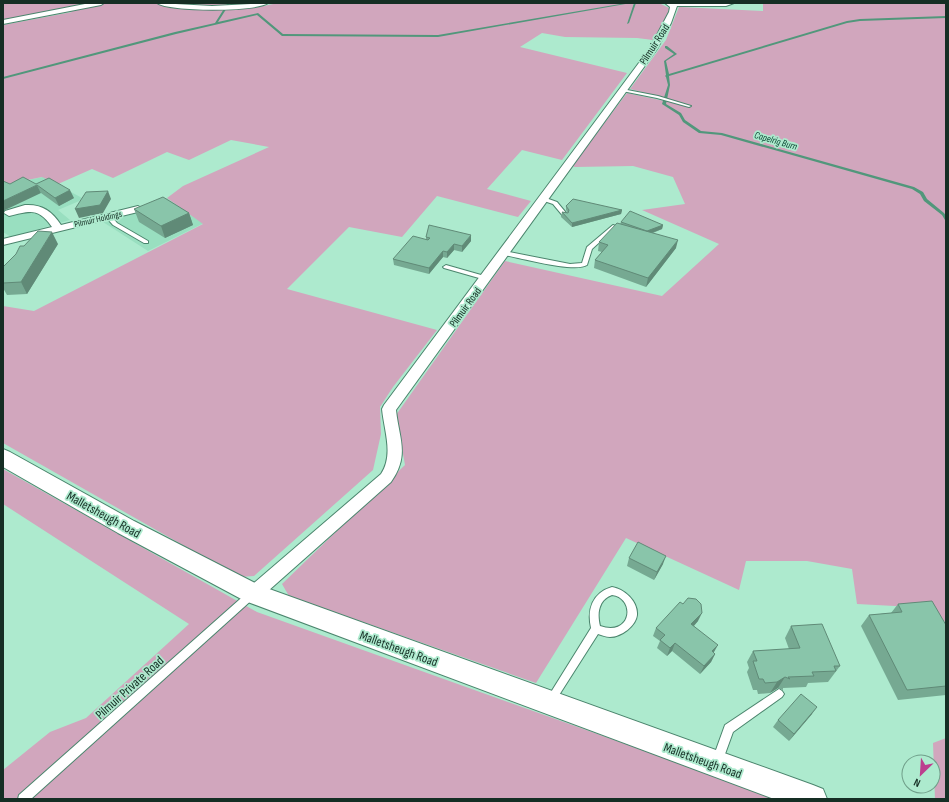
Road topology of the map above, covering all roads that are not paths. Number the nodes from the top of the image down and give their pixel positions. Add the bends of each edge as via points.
1 (101, 3) edge
2 (160, 3) edge
3 (265, 3) edge
4 (732, 3) edge
5 (670, 4) edge
6 (3, 22) edge
7 (623, 90) junction
8 (689, 106) dead end
9 (543, 199) junction
10 (138, 209) edge
11 (9, 213) dead end
12 (565, 215) edge
13 (109, 217) junction
14 (58, 228) junction
15 (628, 232) edge
16 (3, 242) edge
17 (146, 242) dead end
18 (504, 253) junction
19 (446, 267) dead end
20 (486, 278) junction
21 (3, 457) edge
22 (253, 594) junction
23 (596, 629) junction
24 (779, 694) edge
25 (549, 703) junction
26 (716, 765) junction
27 (23, 799) edge
28 (813, 799) edge

1 - 6 street
2 - 3 street via 221,8
4 - 5 lane
5 - 7 street, Pilmuir Road via 674,6 670,20 653,49
7 - 8 lane
7 - 9 street, Pilmuir Road
9 - 12 lane via 555,203
9 - 18 street, Pilmuir Road
10 - 13 street, Pilmuir Holdings
11 - 14 street via 29,207 39,208
13 - 14 street, Pilmuir Holdings
13 - 17 lane via 115,224
14 - 16 street, Pilmuir Holdings
15 - 18 lane via 613,227 589,248 584,265 570,266
18 - 20 street, Pilmuir Road
19 - 20 lane
20 - 22 street, Pilmuir Road via 389,409 394,445 393,467 386,478
21 - 22 street, Malletsheugh Road via 126,527
22 - 25 street, Malletsheugh Road
22 - 27 lane, Pilmuir Private Road
23 - 23 lane via 592,613 596,604 607,592 619,592 628,601 633,612 630,622 610,633
23 - 25 lane
24 - 26 lane via 729,729
25 - 26 street, Malletsheugh Road
26 - 28 street, Malletsheugh Road

